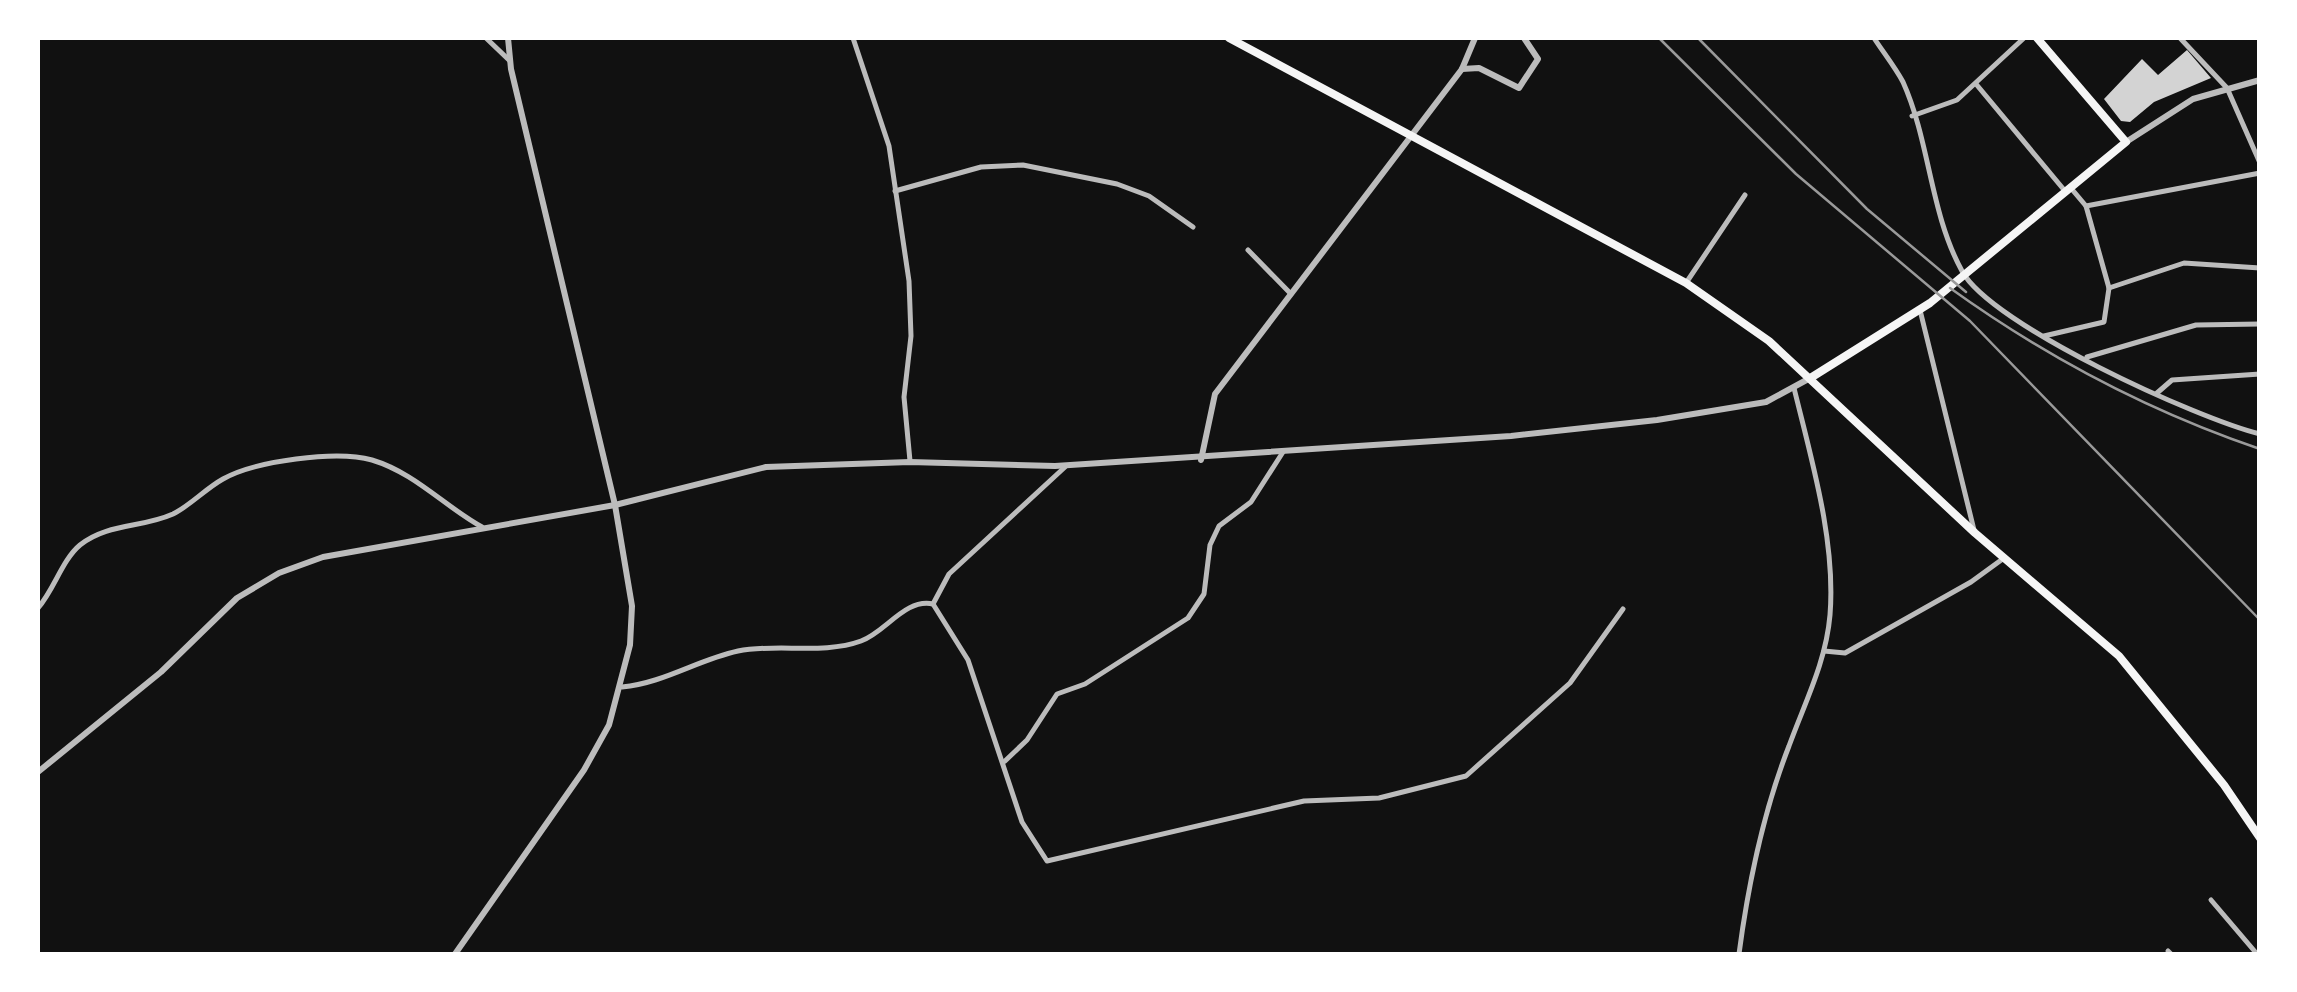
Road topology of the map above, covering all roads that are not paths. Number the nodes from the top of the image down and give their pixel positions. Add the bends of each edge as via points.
1 (486, 38) edge
2 (508, 38) edge
3 (853, 38) edge
4 (1229, 38) edge
5 (1475, 38) edge
6 (1524, 38) edge
7 (1874, 38) edge
8 (2024, 38) edge
9 (2037, 38) edge
10 (2180, 38) edge
11 (1468, 51) junction
12 (510, 61) junction
13 (1479, 68) junction
14 (1462, 69) junction
15 (2260, 80) edge
16 (1976, 84) junction
17 (2227, 88) junction
18 (1912, 116) junction
19 (1411, 136) junction
20 (2126, 142) junction
21 (2260, 163) edge
22 (2260, 173) edge
23 (894, 190) junction
24 (2068, 190) junction
25 (1745, 196) dead end
26 (2086, 206) junction
27 (1193, 227) dead end
28 (1248, 250) dead end
29 (2260, 268) edge
30 (1962, 273) junction
31 (1686, 284) junction
32 (2110, 288) junction
33 (1291, 294) junction
34 (1920, 310) junction
35 (2260, 324) edge
36 (2044, 336) junction
37 (2084, 358) junction
38 (2260, 374) edge
39 (1812, 377) junction
40 (1794, 388) junction
41 (2157, 393) junction
42 (2260, 434) edge
43 (1282, 452) junction
44 (1201, 460) junction
45 (910, 462) junction
46 (1068, 466) junction
47 (615, 505) junction
48 (482, 527) junction
49 (1975, 534) junction
50 (2005, 557) junction
51 (934, 604) junction
52 (38, 608) edge
53 (1623, 609) dead end
54 (1824, 650) junction
55 (622, 687) junction
56 (1005, 762) junction
57 (38, 772) edge
58 (2260, 838) edge
59 (2211, 900) dead end
60 (455, 954) edge
61 (1739, 954) edge
62 (2257, 954) edge

1 - 12 street
2 - 12 street
3 - 23 street via 889,146
4 - 19 main road
5 - 11 street
6 - 13 street via 1538,59 1519,88
7 - 18 street via 1903,83
8 - 16 street
9 - 20 main road
10 - 17 street
11 - 13 street
11 - 14 street
12 - 47 street
13 - 14 street
14 - 19 street
15 - 17 street
16 - 18 street via 1950,104
16 - 24 street
17 - 20 street via 2193,98
17 - 21 street
18 - 30 street
19 - 31 main road
19 - 33 street
20 - 24 main road
22 - 26 street
23 - 27 street via 981,167 1023,165 1150,196
23 - 45 street via 909,280 904,397
24 - 26 street
24 - 30 main road
25 - 31 street
26 - 32 street
28 - 33 street
29 - 32 street via 2184,263
30 - 34 main road
30 - 36 street via 2006,314
31 - 39 main road
32 - 36 street via 2104,322
33 - 44 street via 1215,394
34 - 39 main road
34 - 49 street
35 - 37 street via 2196,325
36 - 37 street
37 - 41 street
38 - 41 street via 2172,380
39 - 40 street
39 - 49 main road
40 - 43 street via 1766,402 1657,420
40 - 54 street via 1820,482 1831,613
41 - 42 street
43 - 44 street
43 - 56 street via 1251,502 1219,526 1204,594 1188,618 1085,684 1057,694
44 - 46 street
45 - 46 street
45 - 47 street via 766,467
46 - 51 street via 948,574
47 - 48 street
47 - 55 street via 632,606
48 - 52 street via 412,478 370,460 346,456 266,465 223,479 173,514 85,541
48 - 57 street via 323,557 279,573 237,598 161,672
49 - 50 main road
50 - 54 street via 1845,653
50 - 58 main road via 2136,673
51 - 55 street via 912,606 861,642 741,650 670,678
51 - 56 street via 968,660
53 - 56 street via 1570,683 1466,776 1441,786 1304,802 1047,861 1022,822
54 - 61 street via 1788,748
55 - 60 street via 584,770
59 - 62 street

